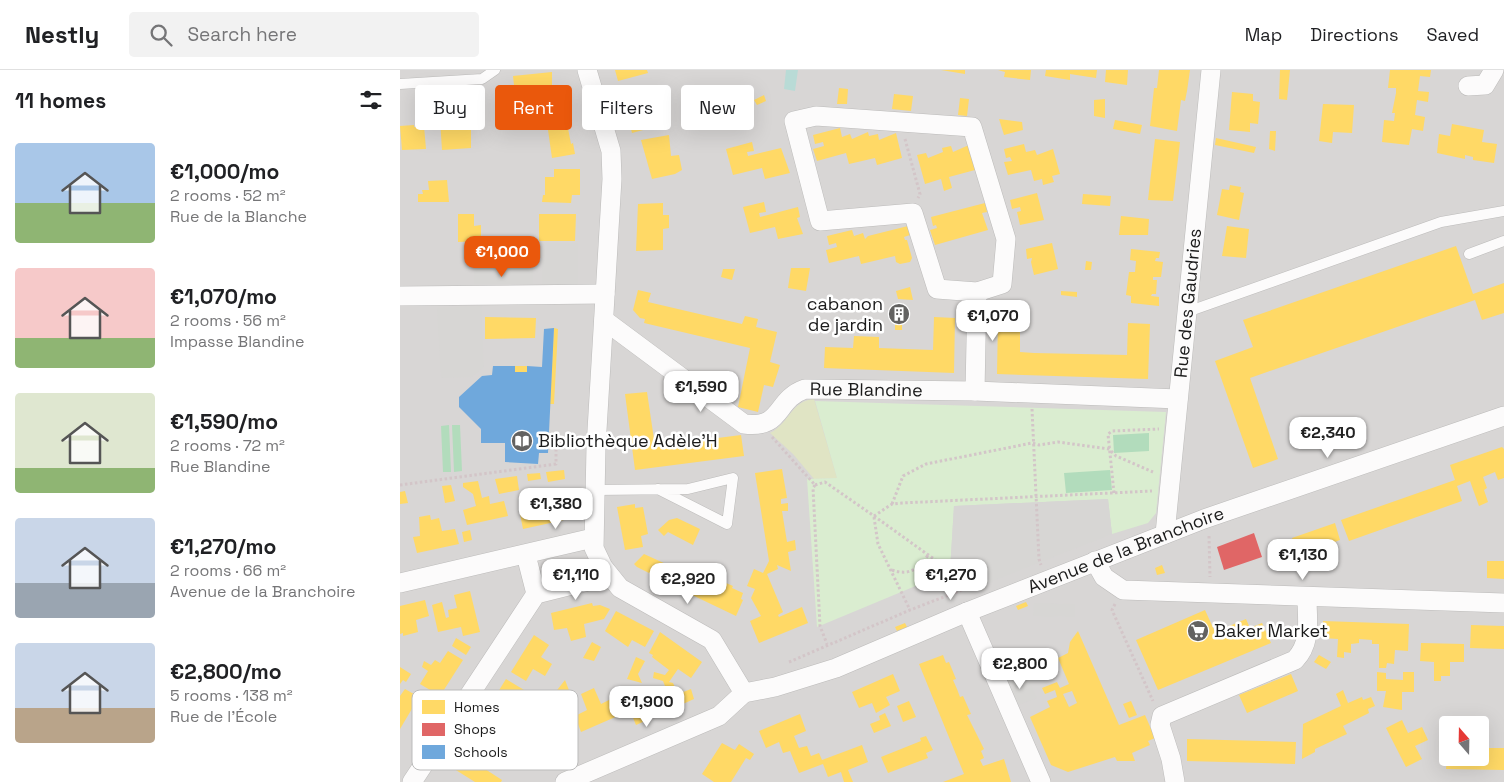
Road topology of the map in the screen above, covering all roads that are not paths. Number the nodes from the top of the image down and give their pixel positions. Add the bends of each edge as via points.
1 (495, 70) edge
2 (587, 70) edge
3 (1211, 70) edge
4 (1494, 70) edge
5 (400, 84) edge
6 (1468, 86) dead end
7 (1504, 211) edge
8 (1504, 241) edge
9 (1469, 254) dead end
10 (977, 292) junction
11 (605, 294) junction
12 (400, 296) edge
13 (1186, 312) junction
14 (604, 320) junction
15 (975, 391) junction
16 (1178, 399) junction
17 (1504, 416) edge
18 (658, 489) junction
19 (595, 490) junction
20 (1165, 534) junction
21 (593, 538) junction
22 (526, 555) junction
23 (1095, 561) junction
24 (608, 576) junction
25 (400, 583) edge
26 (536, 594) junction
27 (1307, 598) junction
28 (1504, 603) edge
29 (975, 609) junction
30 (473, 690) edge
31 (744, 693) junction
32 (420, 770) edge
33 (412, 782) edge
34 (565, 782) edge
35 (1041, 782) edge
36 (1175, 782) edge

1 - 5 lane via 482,79
2 - 11 street via 611,151
3 - 13 street, Rue des Gaudries
4 - 6 street via 1485,85
7 - 13 lane via 1441,222
8 - 9 lane
10 - 10 street via 1002,284 1006,239 972,127 816,116 794,122 820,221 913,213 937,289
10 - 15 street
11 - 12 street
11 - 14 street
13 - 16 street, Rue des Gaudries
14 - 15 street, Rue Blandine via 744,424 761,426 771,422 788,398 805,389
14 - 19 street
15 - 16 street, Rue Blandine
16 - 20 street, Rue des Gaudries
17 - 20 street, Avenue de la Branchoire
18 - 18 lane via 688,489 733,478 727,524
18 - 19 lane
19 - 21 street
20 - 23 street, Avenue de la Branchoire
21 - 22 street
21 - 24 street
22 - 25 street
22 - 26 street
23 - 27 street via 1104,577 1123,590
23 - 29 street, Avenue de la Branchoire
24 - 26 street
24 - 31 street via 632,597 670,614 712,640
26 - 30 street
27 - 28 street
27 - 36 street via 1307,635 1304,650 1295,660 1162,716 1160,725
29 - 31 street, Avenue de la Branchoire via 836,668
29 - 35 street
31 - 34 street via 720,716
32 - 33 street

